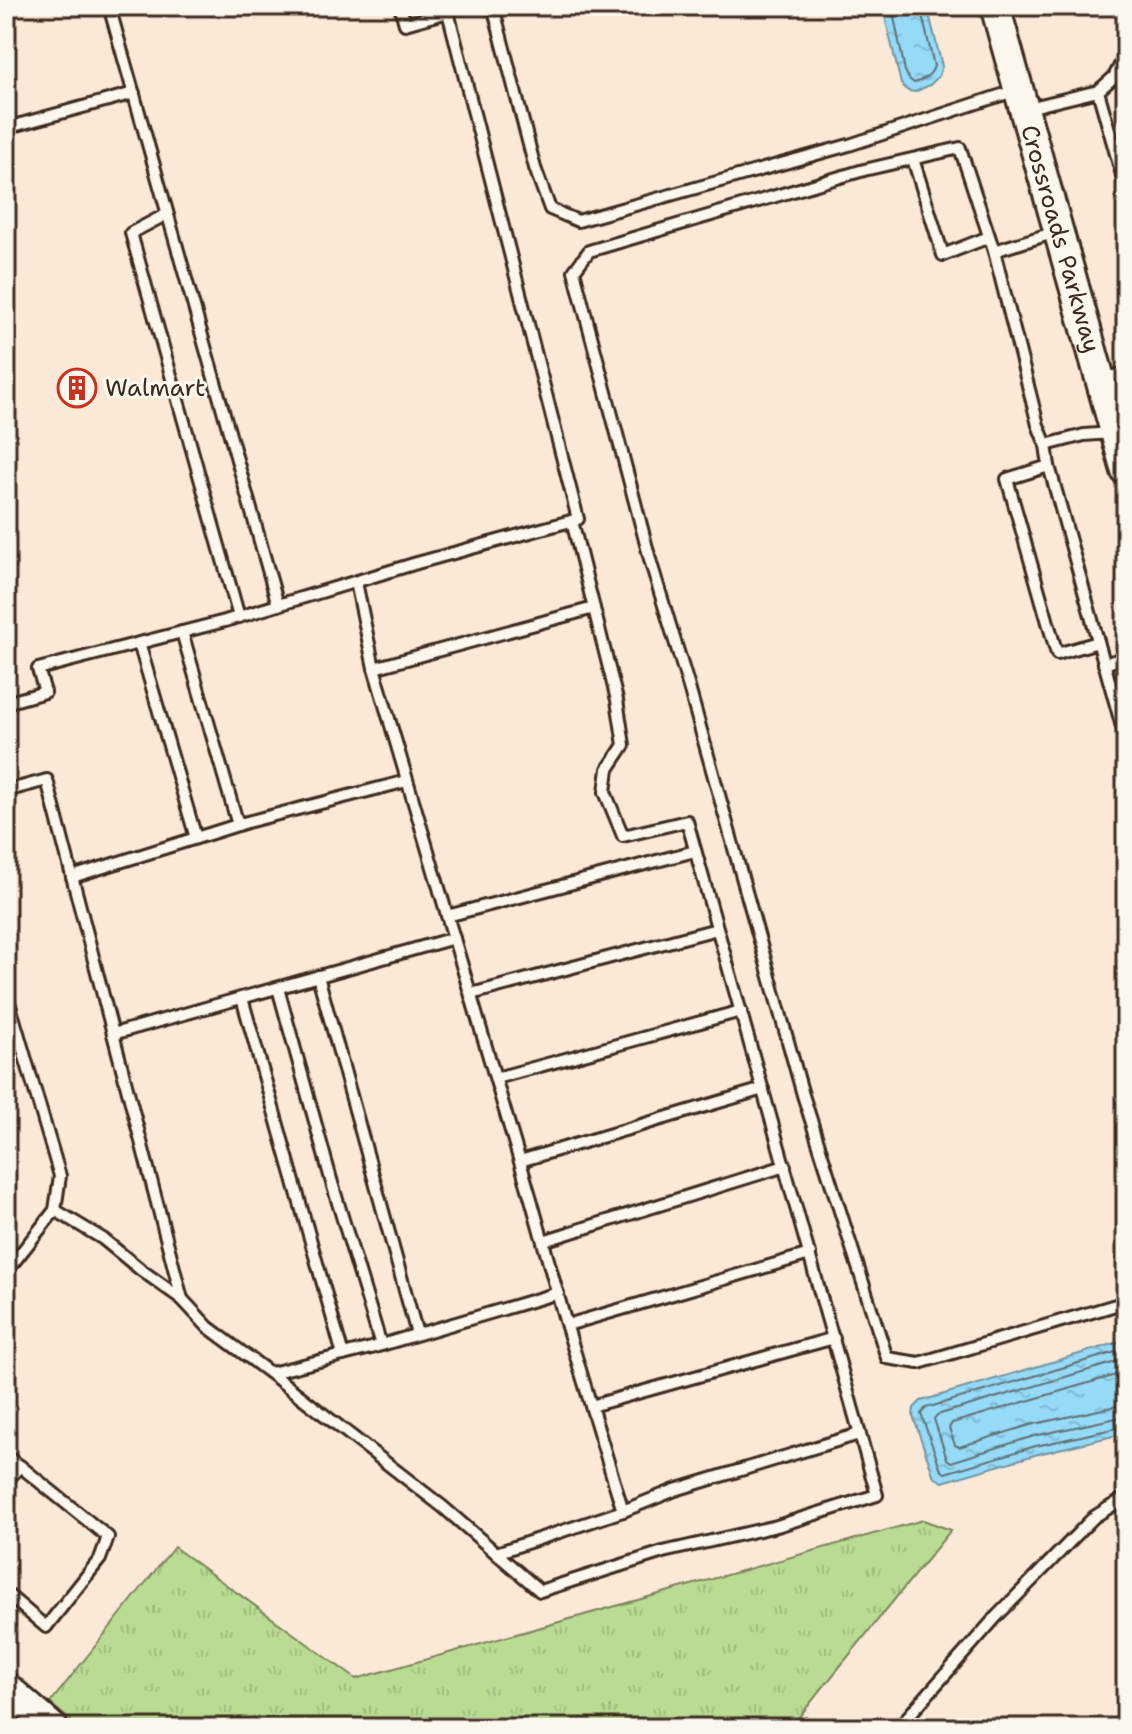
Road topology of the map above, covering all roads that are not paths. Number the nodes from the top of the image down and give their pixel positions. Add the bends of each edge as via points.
1 (109, 6) edge
2 (400, 6) edge
3 (493, 6) edge
4 (995, 6) edge
5 (1126, 54) edge
6 (1098, 91) junction
7 (134, 93) junction
8 (1021, 100) junction
9 (6, 128) edge
10 (913, 159) junction
11 (1126, 189) edge
12 (167, 214) junction
13 (1058, 232) junction
14 (989, 237) junction
15 (994, 251) junction
16 (1113, 376) edge
17 (1121, 431) edge
18 (1046, 445) junction
19 (1049, 466) junction
20 (1126, 471) edge
21 (572, 521) junction
22 (356, 582) junction
23 (278, 605) junction
24 (594, 608) junction
25 (239, 617) junction
26 (182, 632) junction
27 (1098, 642) junction
28 (139, 643) junction
29 (1126, 657) edge
30 (1104, 664) junction
31 (374, 668) junction
32 (6, 703) edge
33 (1126, 741) edge
34 (407, 781) junction
35 (6, 791) edge
36 (238, 825) junction
37 (196, 838) junction
38 (695, 851) junction
39 (72, 877) junction
40 (447, 916) junction
41 (717, 929) junction
42 (454, 938) junction
43 (318, 976) junction
44 (278, 988) junction
45 (6, 992) edge
46 (471, 994) junction
47 (242, 998) junction
48 (741, 1011) junction
49 (113, 1034) junction
50 (496, 1078) junction
51 (763, 1089) junction
52 (520, 1161) junction
53 (785, 1166) junction
54 (55, 1210) junction
55 (543, 1241) junction
56 (810, 1254) junction
57 (6, 1272) edge
58 (558, 1293) junction
59 (182, 1299) junction
60 (1126, 1302) edge
61 (567, 1325) junction
62 (417, 1334) junction
63 (834, 1338) junction
64 (381, 1345) junction
65 (343, 1355) junction
66 (271, 1373) junction
67 (591, 1406) junction
68 (859, 1434) junction
69 (6, 1456) edge
70 (20, 1466) junction
71 (6, 1482) edge
72 (1126, 1497) edge
73 (623, 1511) junction
74 (496, 1553) junction
75 (6, 1593) edge
76 (6, 1687) edge
77 (53, 1728) edge
78 (898, 1728) edge

1 - 7 lane
2 - 21 lane via 405,24 448,12 578,519
3 - 8 lane via 550,209 578,221
4 - 8 street, Crossroads Parkway
5 - 6 lane via 1114,77
6 - 8 lane
6 - 11 lane
7 - 9 lane
7 - 12 lane
8 - 13 street, Crossroads Parkway
10 - 14 lane via 960,148
10 - 14 lane via 943,255
10 - 60 lane via 589,251 574,271 803,1095 887,1358 919,1363
12 - 23 lane
12 - 25 lane via 131,233
13 - 15 lane
13 - 16 street, Crossroads Parkway
14 - 15 lane
15 - 18 lane
16 - 17 street, Crossroads Parkway
17 - 18 lane
17 - 20 street, Crossroads Parkway
18 - 19 lane
19 - 27 lane
19 - 27 lane via 1007,479 1057,654
21 - 22 lane
21 - 24 lane
22 - 23 lane
22 - 31 lane
23 - 25 lane
24 - 31 lane
24 - 38 lane via 624,745 608,769 605,792 610,807 623,836 687,821
25 - 26 lane
26 - 28 lane
26 - 36 lane
27 - 30 lane
28 - 32 lane via 38,669 45,692
28 - 37 lane
29 - 30 lane
30 - 33 lane
31 - 34 lane
34 - 36 lane
34 - 40 lane
35 - 39 lane via 47,780
36 - 37 lane
37 - 39 lane
38 - 40 lane
38 - 41 lane
39 - 49 lane
40 - 42 lane
41 - 46 lane
41 - 48 lane
42 - 43 lane
42 - 46 lane
43 - 44 lane
43 - 62 lane
44 - 47 lane
44 - 64 lane
45 - 54 lane via 60,1176
46 - 50 lane
47 - 49 lane
47 - 65 lane
48 - 50 lane
48 - 51 lane
49 - 59 lane
50 - 52 lane
51 - 52 lane
51 - 53 lane
52 - 55 lane
53 - 55 lane
53 - 56 lane
54 - 57 lane
54 - 59 lane
55 - 58 lane
56 - 61 lane
56 - 63 lane
58 - 61 lane
58 - 62 lane
59 - 66 lane via 208,1327
61 - 67 lane
62 - 64 lane
63 - 67 lane
63 - 68 lane
64 - 65 lane
65 - 66 lane
66 - 74 lane
67 - 73 lane
68 - 73 lane
68 - 74 lane via 877,1495 540,1591
69 - 70 lane
70 - 71 lane
70 - 75 lane via 108,1537 100,1559 46,1627
72 - 78 lane via 1094,1517
73 - 74 lane
76 - 77 street

